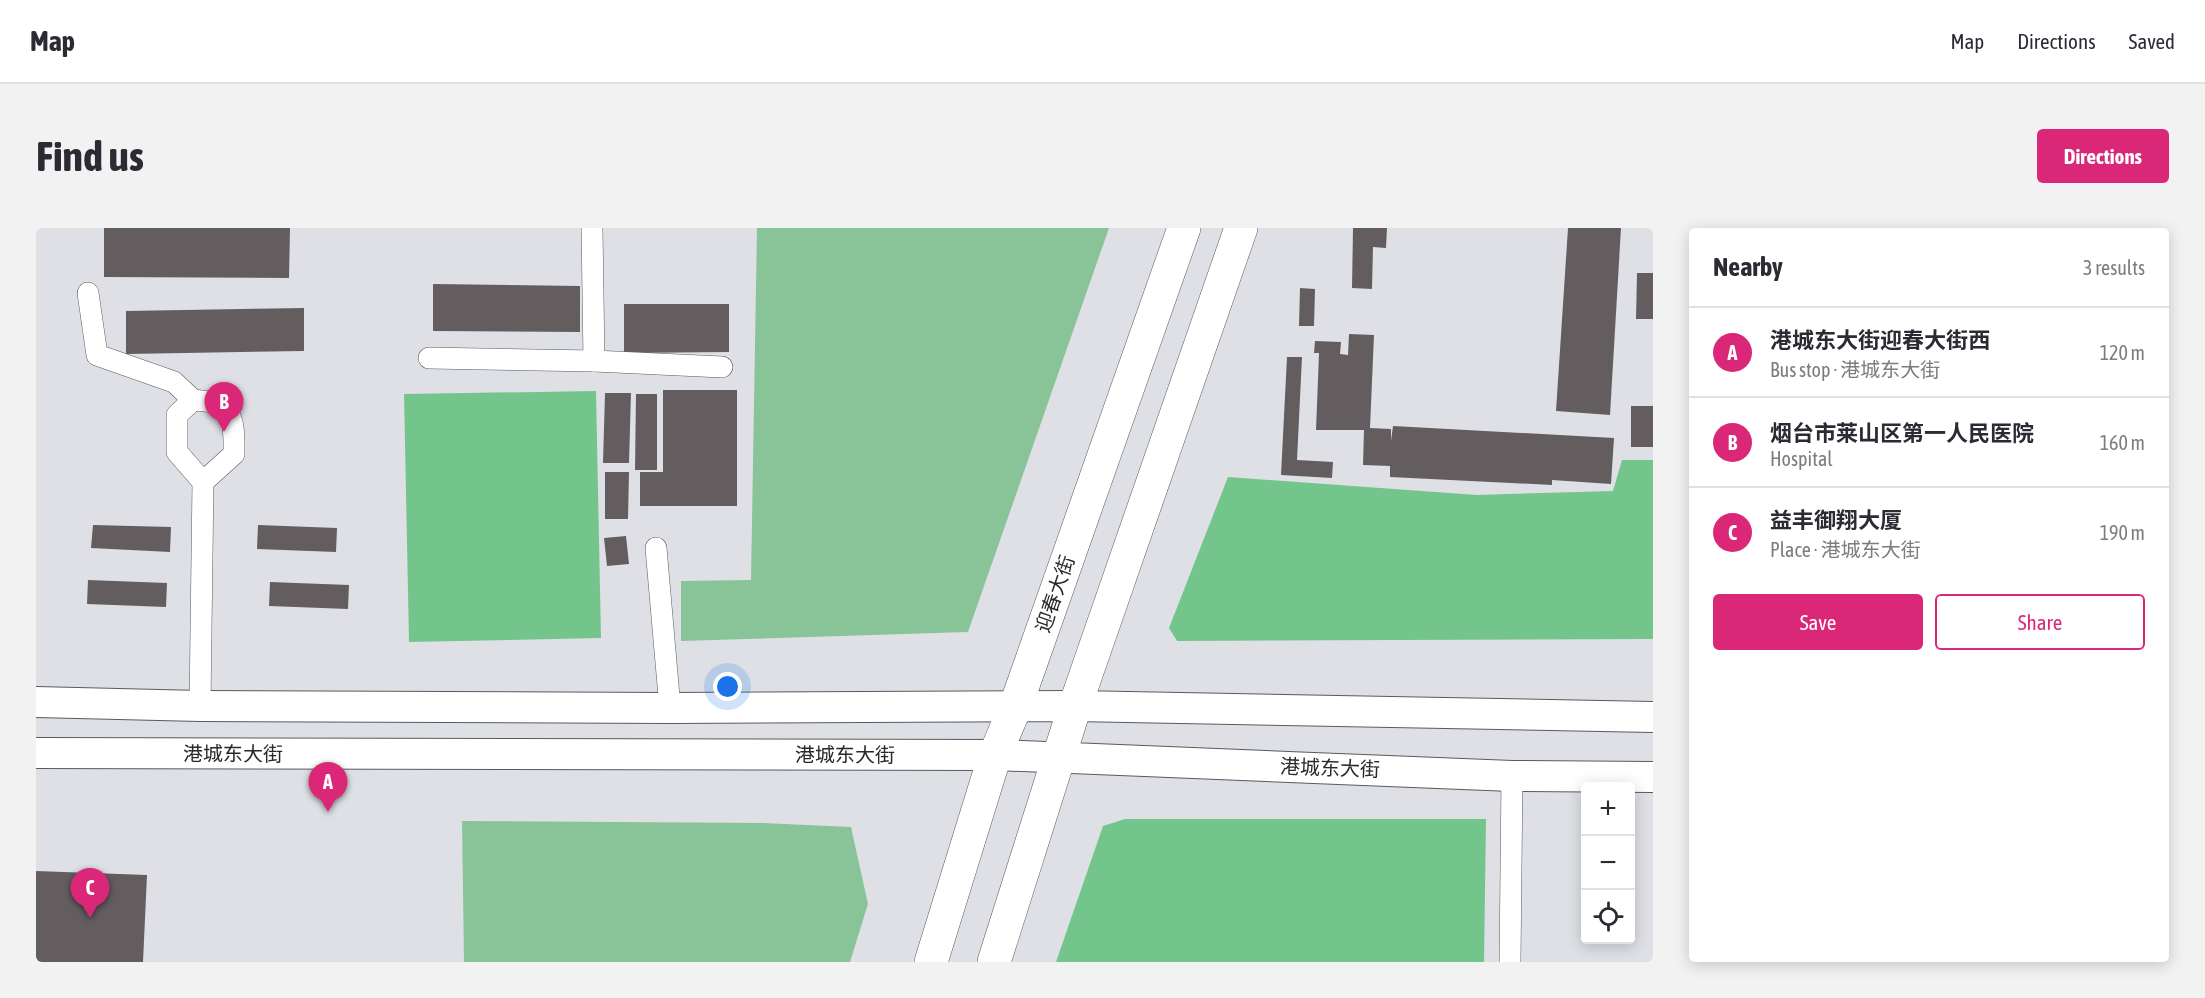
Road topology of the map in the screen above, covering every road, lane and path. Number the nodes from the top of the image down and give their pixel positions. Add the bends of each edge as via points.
1 (592, 228) edge
2 (1184, 228) edge
3 (1241, 228) edge
4 (88, 293) dead end
5 (429, 358) dead end
6 (594, 361) junction
7 (722, 367) dead end
8 (193, 400) junction
9 (202, 482) junction
10 (656, 548) dead end
11 (36, 702) edge
12 (1016, 705) junction
13 (200, 706) junction
14 (1075, 706) junction
15 (670, 708) junction
16 (1653, 717) edge
17 (36, 753) edge
18 (995, 755) junction
19 (1059, 756) junction
20 (1512, 776) junction
21 (1653, 777) edge
22 (931, 962) edge
23 (994, 962) edge
24 (1510, 962) edge

1 - 6 street
2 - 12 main road, 迎春大街
3 - 14 main road
4 - 8 street via 98,355 174,382
5 - 6 street
6 - 7 street
8 - 9 street via 177,415 177,452
8 - 9 street via 219,404 230,414 234,431 234,454
9 - 13 street
10 - 15 street
11 - 13 main road
12 - 14 main road
12 - 15 main road
12 - 18 main road, 迎春大街
13 - 15 main road
14 - 16 main road
14 - 19 main road
17 - 18 main road, 港城东大街
18 - 19 main road, 港城东大街
18 - 22 main road, 迎春大街
19 - 20 main road, 港城东大街
19 - 23 main road
20 - 21 main road, 港城东大街
20 - 24 street

